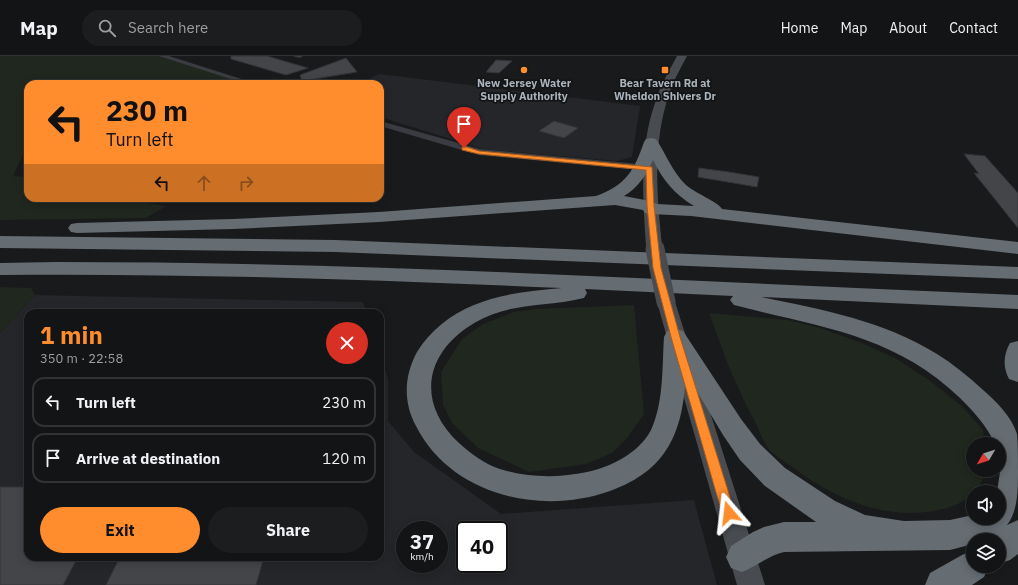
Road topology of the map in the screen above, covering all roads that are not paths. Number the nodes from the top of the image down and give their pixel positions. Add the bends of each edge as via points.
1 (162, 56) edge
2 (295, 56) edge
3 (300, 56) edge
4 (682, 56) edge
5 (240, 80) edge
6 (384, 124) edge
7 (651, 142) junction
8 (646, 168) junction
9 (596, 201) junction
10 (650, 208) junction
11 (739, 217) junction
12 (0, 230) edge
13 (0, 242) edge
14 (1018, 248) edge
15 (0, 269) edge
16 (1018, 273) edge
17 (638, 285) junction
18 (671, 294) junction
19 (1018, 302) edge
20 (675, 337) junction
21 (1018, 349) edge
22 (1018, 373) edge
23 (1006, 502) edge
24 (985, 525) edge
25 (1018, 535) edge
26 (906, 536) junction
27 (1006, 544) edge
28 (966, 570) edge
29 (746, 571) edge
30 (942, 585) edge

1 - 5 street
2 - 3 street
4 - 7 street via 665,86
6 - 8 street via 479,152
7 - 8 highway
7 - 11 highway via 666,172 680,189 707,206
8 - 9 highway via 625,190
8 - 10 street
9 - 10 highway via 626,201
9 - 12 highway via 372,218
10 - 11 highway
10 - 18 street, bridge via 654,245
11 - 14 highway
13 - 16 highway via 335,246
15 - 17 highway via 288,271
17 - 18 highway
17 - 20 highway via 503,303 479,311 455,325 427,354 421,371 419,389 422,408 433,433 462,463 504,483 535,489 560,489 605,481 638,462 652,449 662,433 670,412
18 - 19 highway
18 - 20 street
18 - 23 highway via 842,323 895,342 945,370 992,415 1009,447 1014,464 1014,484
20 - 26 highway via 732,427 750,452 775,477 824,511 863,529
20 - 29 street
21 - 22 highway
24 - 26 highway via 962,533
25 - 27 highway
26 - 29 highway via 784,537 764,542
28 - 30 highway

